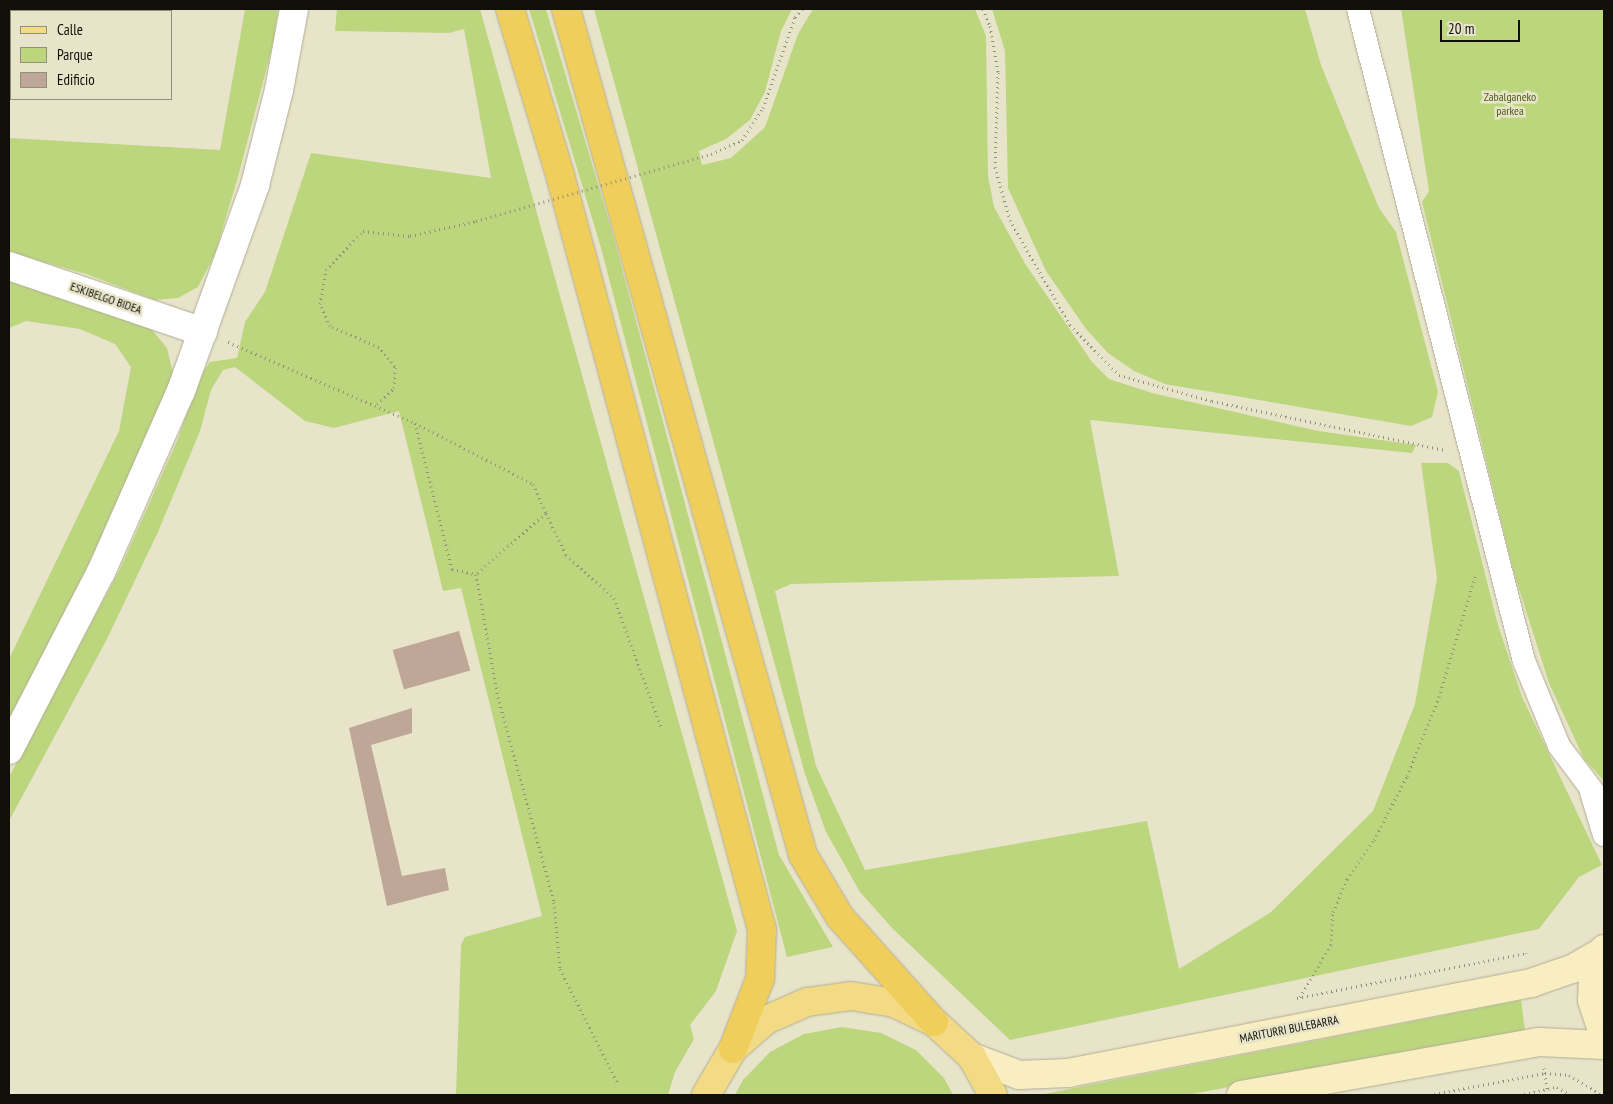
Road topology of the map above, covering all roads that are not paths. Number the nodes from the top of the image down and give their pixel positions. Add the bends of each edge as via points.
1 (294, 9) edge
2 (510, 9) edge
3 (566, 9) edge
4 (1358, 9) edge
5 (9, 266) edge
6 (203, 332) junction
7 (9, 750) edge
8 (1598, 799) edge
9 (1604, 834) edge
10 (1603, 950) edge
11 (934, 1022) junction
12 (1604, 1036) edge
13 (1604, 1045) edge
14 (733, 1049) junction
15 (972, 1057) junction
16 (706, 1095) edge
17 (993, 1095) edge
18 (1241, 1095) edge

1 - 6 street via 255,185
2 - 14 highway via 563,185 762,930 760,979
3 - 11 highway via 803,855 840,917
4 - 8 street via 1524,661 1558,746
5 - 6 street, ESKIBELGO BIDEA
6 - 7 street via 156,452 105,564
8 - 9 street
10 - 12 main road via 1593,975 1592,1000
10 - 15 main road, MARITURRI BULEBARRA via 1572,969 1531,983 1068,1073 1019,1075
11 - 14 main road via 894,1003 851,996 807,1002 766,1020
11 - 15 main road
13 - 18 main road via 1539,1042
14 - 16 main road
15 - 17 main road

